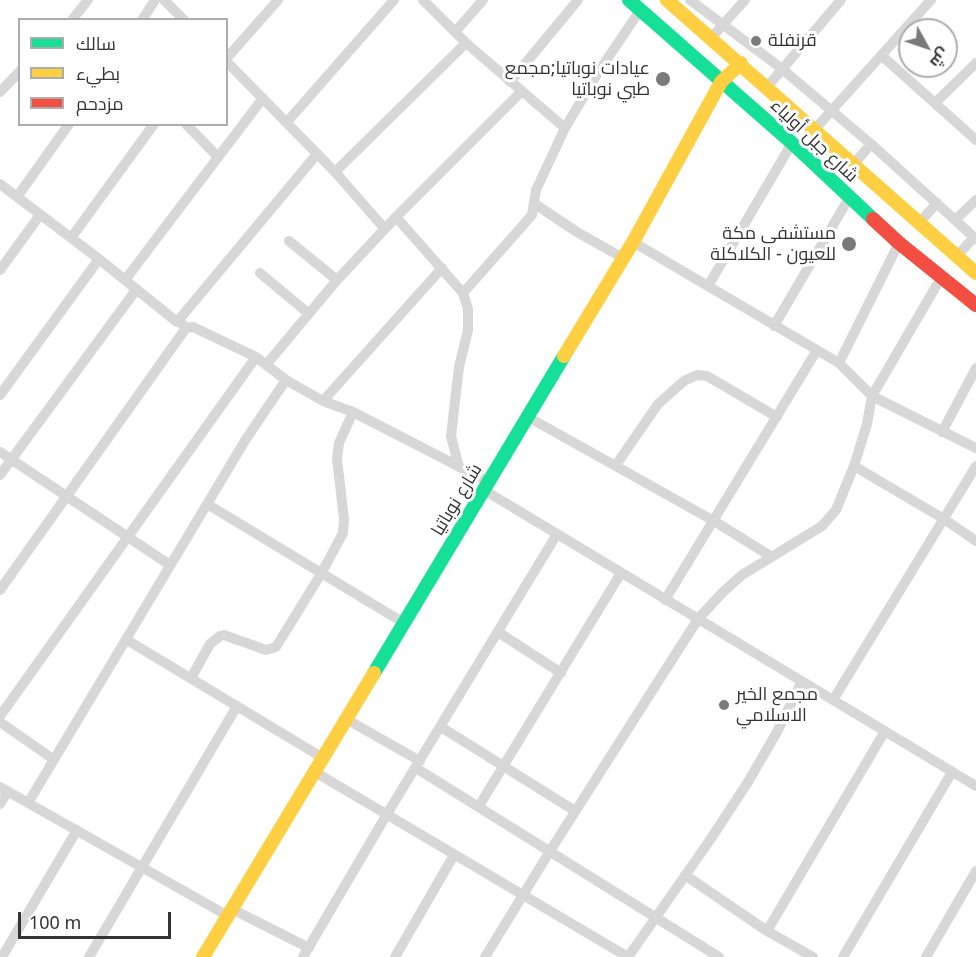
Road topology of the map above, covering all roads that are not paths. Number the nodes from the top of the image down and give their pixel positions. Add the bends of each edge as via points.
1 (88, 0) edge
2 (155, 0) edge
3 (278, 0) edge
4 (394, 0) edge
5 (423, 0) edge
6 (483, 0) edge
7 (578, 0) edge
8 (629, 0) edge
9 (667, 0) edge
10 (690, 0) edge
11 (745, 0) edge
12 (841, 0) edge
13 (932, 0) edge
14 (170, 2) edge
15 (640, 9) junction
16 (74, 18) edge
17 (143, 18) edge
18 (182, 18) edge
19 (723, 24) junction
20 (455, 32) junction
21 (711, 38) junction
22 (466, 43) junction
23 (881, 56) junction
24 (228, 58) edge
25 (228, 62) edge
26 (741, 63) junction
27 (976, 63) edge
28 (781, 68) junction
29 (18, 73) edge
30 (510, 82) junction
31 (721, 82) junction
32 (767, 87) junction
33 (0, 92) edge
34 (520, 92) junction
35 (263, 98) junction
36 (935, 103) junction
37 (832, 110) junction
38 (287, 123) junction
39 (68, 126) edge
40 (153, 126) edge
41 (188, 126) edge
42 (565, 128) junction
43 (815, 129) junction
44 (976, 140) edge
45 (792, 143) junction
46 (871, 144) junction
47 (317, 154) junction
48 (218, 157) junction
49 (853, 165) junction
50 (335, 172) junction
51 (0, 184) edge
52 (17, 197) junction
53 (849, 198) junction
54 (976, 200) edge
55 (535, 204) junction
56 (937, 204) junction
57 (40, 215) junction
58 (396, 217) junction
59 (955, 220) junction
60 (919, 223) junction
61 (385, 229) junction
62 (71, 238) junction
63 (975, 238) edge
64 (289, 241) dead end
65 (633, 242) junction
66 (899, 243) junction
67 (957, 256) junction
68 (623, 258) junction
69 (99, 259) junction
70 (442, 268) junction
71 (0, 270) edge
72 (260, 273) dead end
73 (976, 273) edge
74 (942, 276) junction
75 (125, 280) junction
76 (337, 280) junction
77 (708, 286) junction
78 (136, 290) junction
79 (463, 293) junction
80 (976, 305) edge
81 (308, 313) junction
82 (182, 325) junction
83 (774, 326) junction
84 (817, 350) junction
85 (256, 357) junction
86 (839, 363) junction
87 (266, 365) junction
88 (976, 368) edge
89 (286, 380) junction
90 (0, 395) edge
91 (872, 396) junction
92 (323, 401) junction
93 (353, 411) junction
94 (528, 417) junction
95 (777, 417) junction
96 (942, 432) junction
97 (976, 448) edge
98 (0, 452) edge
99 (11, 459) junction
100 (616, 465) junction
101 (459, 466) junction
102 (854, 466) junction
103 (976, 466) edge
104 (0, 475) edge
105 (486, 486) junction
106 (66, 497) junction
107 (207, 504) junction
108 (944, 519) junction
109 (714, 521) junction
110 (557, 534) junction
111 (126, 537) junction
112 (976, 541) edge
113 (772, 557) junction
114 (170, 565) junction
115 (621, 573) junction
116 (321, 574) junction
117 (0, 590) edge
118 (665, 600) junction
119 (698, 619) junction
120 (404, 623) junction
121 (498, 633) junction
122 (127, 640) junction
123 (561, 673) junction
124 (191, 678) junction
125 (802, 681) junction
126 (833, 700) junction
127 (237, 706) junction
128 (0, 716) edge
129 (346, 719) junction
130 (0, 722) edge
131 (441, 727) junction
132 (885, 731) junction
133 (323, 758) junction
134 (53, 759) junction
135 (418, 765) junction
136 (503, 766) junction
137 (315, 772) junction
138 (952, 772) junction
139 (976, 786) edge
140 (4, 789) edge
141 (28, 803) junction
142 (0, 804) edge
143 (479, 806) junction
144 (575, 811) junction
145 (387, 814) junction
146 (77, 830) junction
147 (550, 851) junction
148 (454, 855) junction
149 (143, 866) junction
150 (976, 871) edge
151 (685, 875) junction
152 (523, 895) junction
153 (230, 912) junction
154 (654, 918) junction
155 (767, 931) junction
156 (306, 952) edge
157 (2, 957) edge
158 (89, 957) edge
159 (203, 957) edge
160 (395, 957) edge
161 (485, 957) edge
162 (628, 957) edge
163 (719, 957) edge
164 (813, 957) edge
165 (843, 957) edge
166 (926, 957) edge

1 - 16 street
2 - 17 street
3 - 24 street
4 - 38 street
5 - 20 street
6 - 20 street
7 - 30 street
8 - 15 street, شارع جبل أولياء
9 - 21 street, شارع جبل أولياء
10 - 19 street
11 - 19 street
12 - 28 street
13 - 23 street
14 - 18 street
15 - 31 street, شارع جبل أولياء
15 - 42 street
19 - 21 street
19 - 28 street
20 - 22 street
21 - 26 street, شارع جبل أولياء
22 - 30 street
22 - 50 street
23 - 36 street
23 - 37 street
25 - 35 street
26 - 31 street, شارع نوباتيا
26 - 32 street, شارع جبل أولياء
27 - 36 street
28 - 32 street
28 - 37 street
29 - 33 street
30 - 34 street
31 - 45 street, شارع جبل أولياء
31 - 65 street, شارع نوباتيا
32 - 43 street, شارع جبل أولياء
34 - 42 street
34 - 58 street
35 - 38 street
35 - 48 street
36 - 44 street
37 - 43 street
37 - 46 street
38 - 47 street
39 - 52 street
40 - 62 street
41 - 48 street
42 - 55 street via 536,190
43 - 49 street, شارع جبل أولياء
45 - 53 street, شارع جبل أولياء
45 - 77 street
46 - 49 street
46 - 56 street
47 - 50 street
47 - 82 street
48 - 75 street
49 - 60 street, شارع جبل أولياء
50 - 61 street
51 - 52 street
52 - 57 street
53 - 66 street, شارع جبل أولياء
53 - 83 street
54 - 59 street
55 - 68 street
55 - 79 street via 528,220
56 - 59 street
56 - 60 street
57 - 62 street
57 - 71 street
58 - 61 street
58 - 70 street
59 - 63 street
60 - 67 street, شارع جبل أولياء
61 - 76 street
62 - 69 street
63 - 67 street
64 - 76 street
65 - 68 street, شارع نوباتيا
65 - 77 street
66 - 74 street, شارع جبل أولياء
66 - 86 street
67 - 73 street, شارع جبل أولياء
68 - 94 street, شارع نوباتيا
69 - 75 street
69 - 90 street
70 - 79 street
70 - 92 street
72 - 81 street
74 - 80 street, شارع جبل أولياء
74 - 91 street
75 - 78 street
76 - 81 street
77 - 83 street
78 - 82 street
78 - 99 street
79 - 101 street via 468,330 459,367 451,436
81 - 87 street
82 - 85 street
82 - 106 street
83 - 84 street
84 - 86 street
84 - 95 street
85 - 87 street
85 - 111 street
86 - 91 street
87 - 89 street
88 - 96 street
89 - 92 street
89 - 107 street
91 - 96 street
91 - 102 street
92 - 93 street
93 - 101 street
93 - 116 street via 339,442 337,459 343,533
94 - 100 street
94 - 105 street, شارع نوباتيا
95 - 100 street via 707,376 697,375 658,404
95 - 109 street
96 - 97 street
98 - 99 street
99 - 104 street
99 - 106 street
100 - 109 street
101 - 105 street
102 - 108 street
102 - 113 street via 830,518
103 - 108 street
105 - 110 street
105 - 120 street, شارع نوباتيا
106 - 111 street
106 - 117 street
107 - 114 street
107 - 116 street
108 - 112 street
108 - 126 street
109 - 113 street
109 - 118 street
110 - 115 street
110 - 121 street
111 - 114 street
111 - 128 street
113 - 119 street via 742,575
114 - 122 street
115 - 118 street
115 - 123 street
116 - 120 street
116 - 124 street via 276,647 266,650 220,636 210,644
118 - 119 street
119 - 125 street
119 - 144 street
120 - 129 street, شارع نوباتيا
121 - 123 street
121 - 131 street
122 - 124 street
122 - 134 street
123 - 136 street
124 - 127 street
125 - 126 street
125 - 151 street via 748,782
126 - 132 street
127 - 133 street
127 - 149 street
129 - 133 street, شارع نوباتيا
129 - 135 street
130 - 134 street
131 - 135 street
131 - 136 street
132 - 138 street
132 - 155 street
133 - 137 street, شارع نوباتيا
134 - 141 street
135 - 143 street
135 - 145 street
136 - 143 street
136 - 144 street
137 - 145 street
137 - 153 street, شارع نوباتيا
138 - 139 street
138 - 165 street
140 - 141 street
140 - 142 street
141 - 146 street
143 - 147 street
144 - 147 street
145 - 148 street
145 - 156 street
146 - 149 street
146 - 157 street
147 - 152 street
147 - 154 street
148 - 152 street
148 - 160 street
149 - 153 street
149 - 158 street
150 - 166 street
151 - 154 street
151 - 155 street
152 - 161 street
152 - 162 street
153 - 156 street
153 - 159 street, شارع نوباتيا
154 - 162 street
154 - 163 street
155 - 164 street

